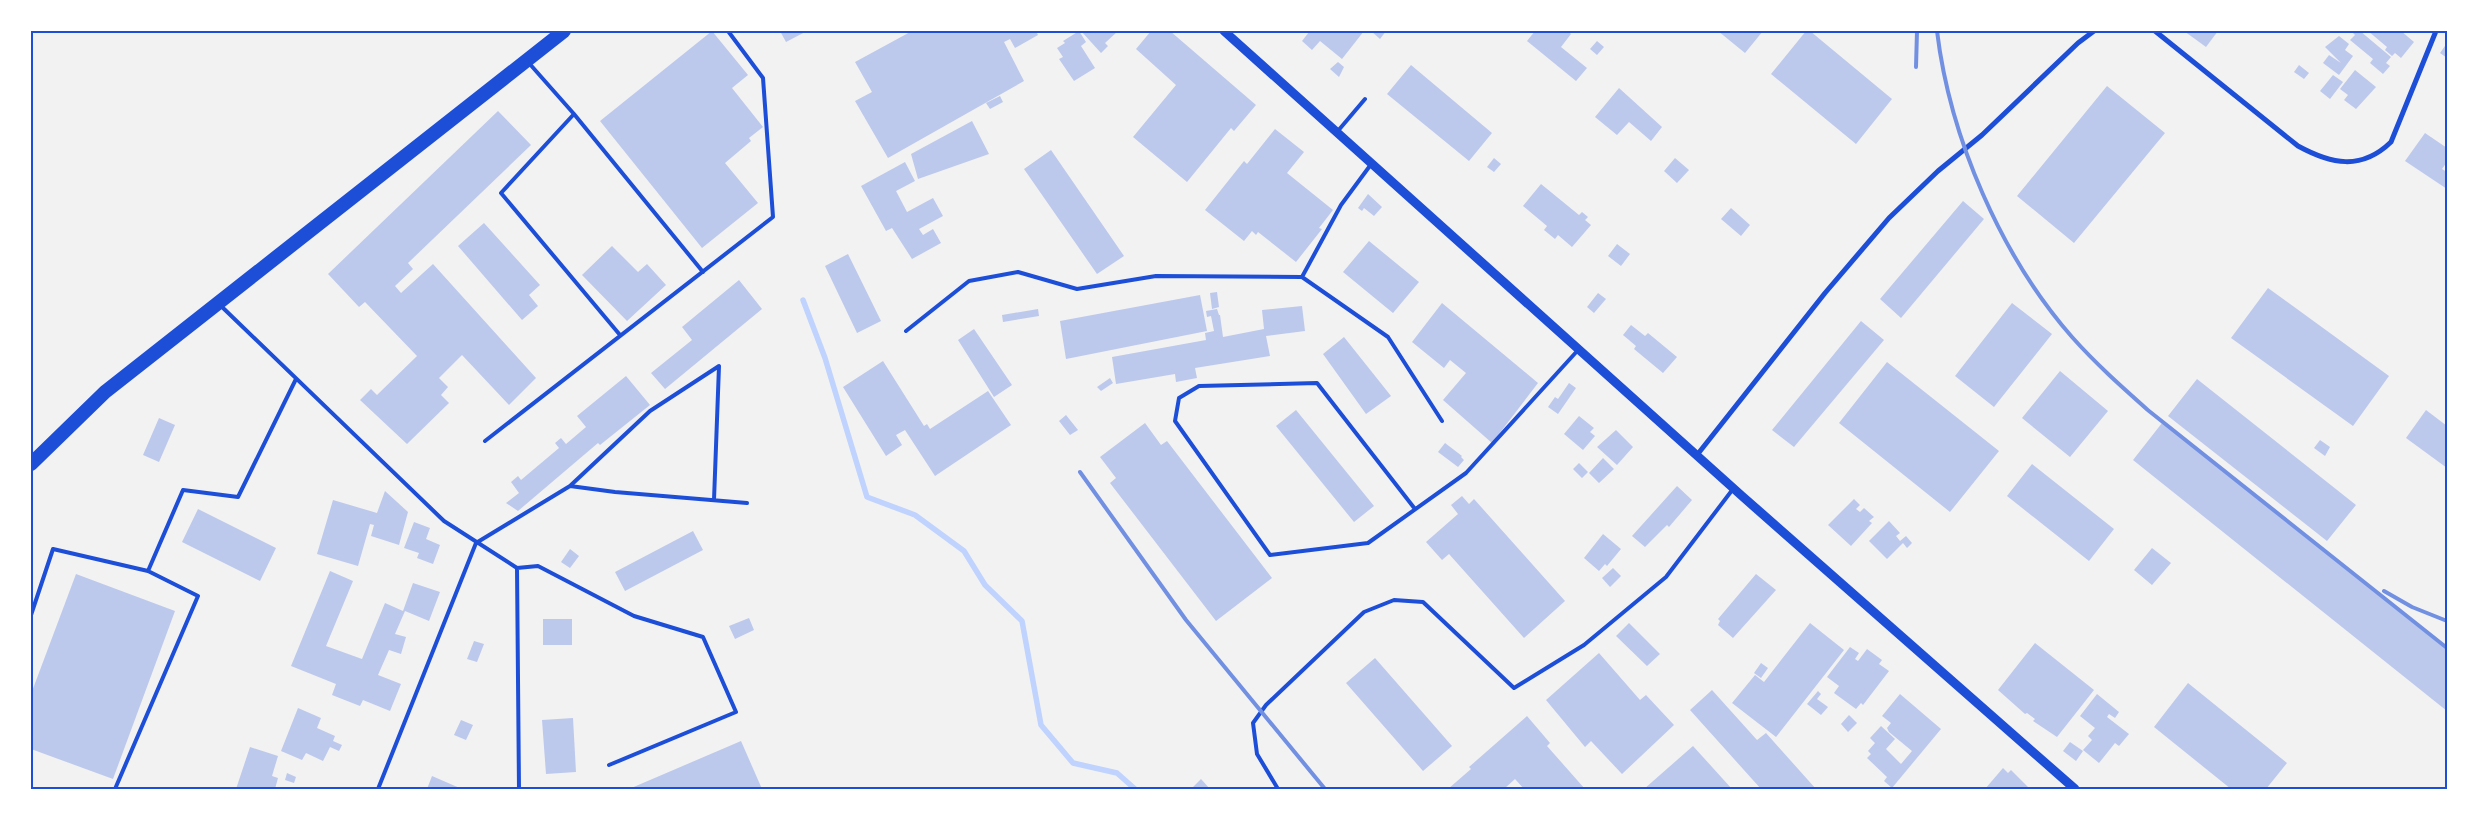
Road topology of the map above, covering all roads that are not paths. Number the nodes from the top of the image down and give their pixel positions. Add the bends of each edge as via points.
1 (564, 31) edge
2 (728, 31) edge
3 (1224, 31) edge
4 (2094, 31) edge
5 (2155, 31) edge
6 (2436, 31) edge
7 (526, 60) junction
8 (1366, 99) dead end
9 (574, 114) junction
10 (1337, 132) junction
11 (1372, 163) junction
12 (703, 272) junction
13 (1302, 277) junction
14 (218, 302) junction
15 (906, 331) dead end
16 (620, 335) junction
17 (1579, 349) junction
18 (296, 379) junction
19 (1442, 421) dead end
20 (485, 441) dead end
21 (1697, 454) junction
22 (31, 464) edge
23 (570, 486) junction
24 (1734, 489) junction
25 (714, 500) junction
26 (747, 503) dead end
27 (1415, 510) junction
28 (476, 543) junction
29 (517, 568) junction
30 (148, 571) junction
31 (31, 616) edge
32 (609, 765) dead end
33 (115, 789) edge
34 (378, 789) edge
35 (519, 789) edge
36 (1278, 789) edge
37 (2075, 789) edge

1 - 7 highway
2 - 12 lane via 763,78 773,217
3 - 10 street
4 - 21 street via 1889,218
5 - 6 street via 2298,146 2338,162 2369,156 2391,142
7 - 9 lane
7 - 14 highway
8 - 10 lane
9 - 12 lane
9 - 16 lane via 501,193
10 - 11 street
11 - 13 lane via 1342,205
11 - 17 street
12 - 16 lane
13 - 15 lane via 1156,276 1077,289 1018,272 969,281
13 - 19 lane via 1388,337
14 - 18 lane
14 - 22 highway via 105,392
16 - 20 lane
17 - 21 street
17 - 27 lane via 1466,473
18 - 28 lane via 444,521
18 - 30 lane via 238,497 183,490
21 - 24 street
23 - 25 lane
23 - 25 lane via 650,411 719,366
23 - 28 lane
24 - 36 lane via 1666,577 1584,645 1514,688 1423,602 1394,600 1364,612 1266,704 1253,722 1257,754
24 - 37 street
25 - 26 lane
27 - 27 lane via 1317,384 1199,386 1179,398 1175,421 1270,555 1368,543
28 - 29 lane
28 - 34 lane
29 - 32 lane via 538,566 634,616 703,637 736,712
29 - 35 lane
30 - 31 lane via 53,549
30 - 33 lane via 198,596

